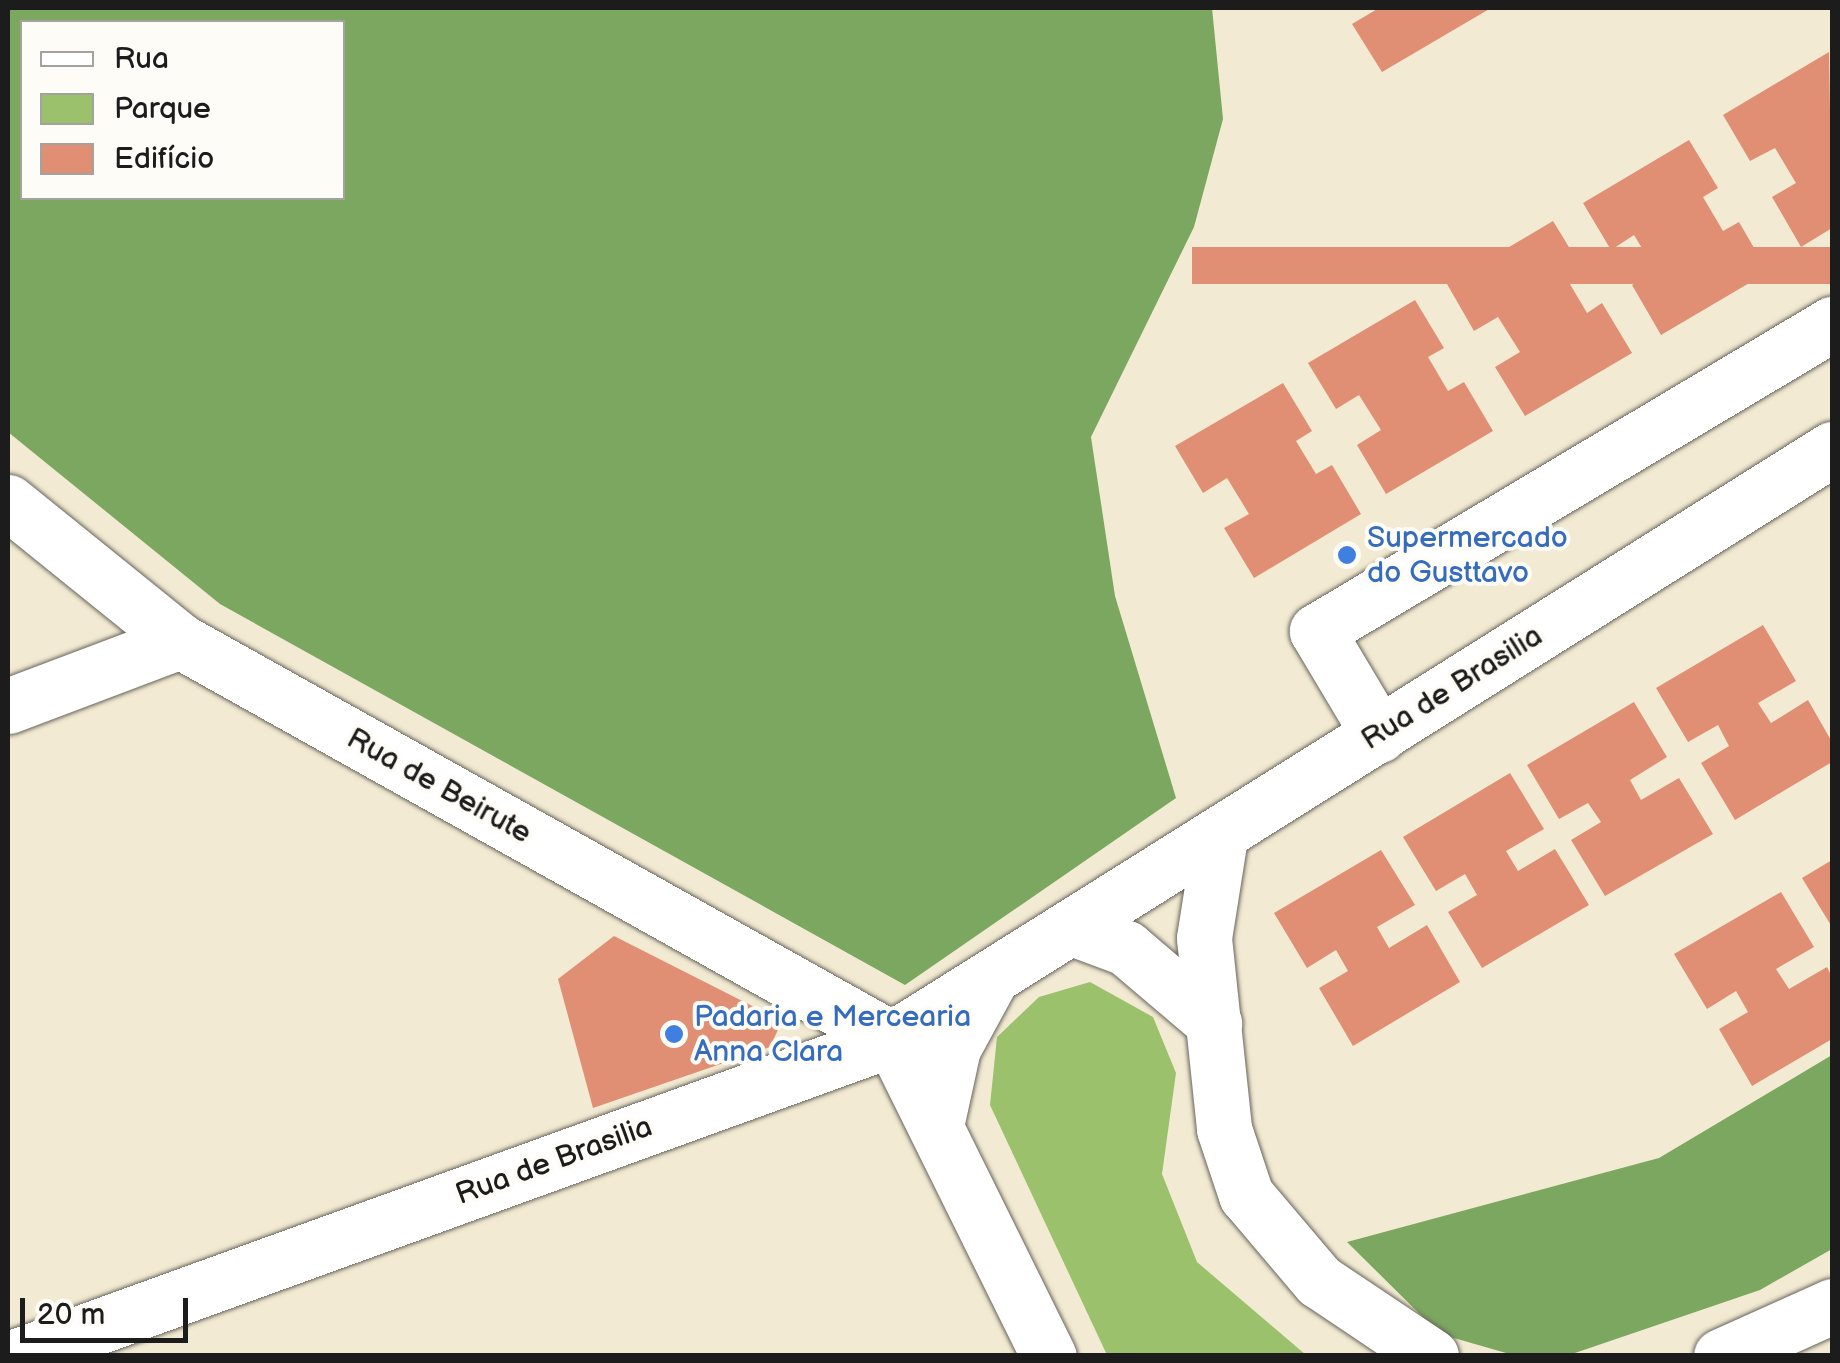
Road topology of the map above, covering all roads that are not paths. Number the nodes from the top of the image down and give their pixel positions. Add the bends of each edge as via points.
1 (1832, 324) edge
2 (1832, 450) edge
3 (8, 502) edge
4 (180, 641) junction
5 (8, 706) edge
6 (1378, 734) junction
7 (1220, 837) junction
8 (1072, 928) junction
9 (993, 976) junction
10 (1214, 1024) junction
11 (892, 1039) junction
12 (936, 1126) junction
13 (1347, 1303) junction
14 (1832, 1306) edge
15 (17, 1356) edge
16 (1049, 1356) edge
17 (1360, 1356) edge
18 (1430, 1356) edge
19 (1722, 1356) edge

1 - 6 street via 1317,630
2 - 6 street, Rua de Brasilia
3 - 4 street, Rua de Beirute
4 - 5 street
4 - 11 street, Rua de Beirute
6 - 7 street, Rua de Brasilia
7 - 8 street, Rua de Brasilia
7 - 10 street via 1204,938
8 - 9 street, Rua de Brasilia
8 - 10 street via 1126,948
9 - 11 street, Rua de Brasilia
9 - 12 street via 953,1048
10 - 13 street via 1224,1128 1246,1194 1319,1281
11 - 12 street
11 - 15 street, Rua de Brasilia
12 - 16 street
13 - 17 street
13 - 18 street
14 - 19 street

